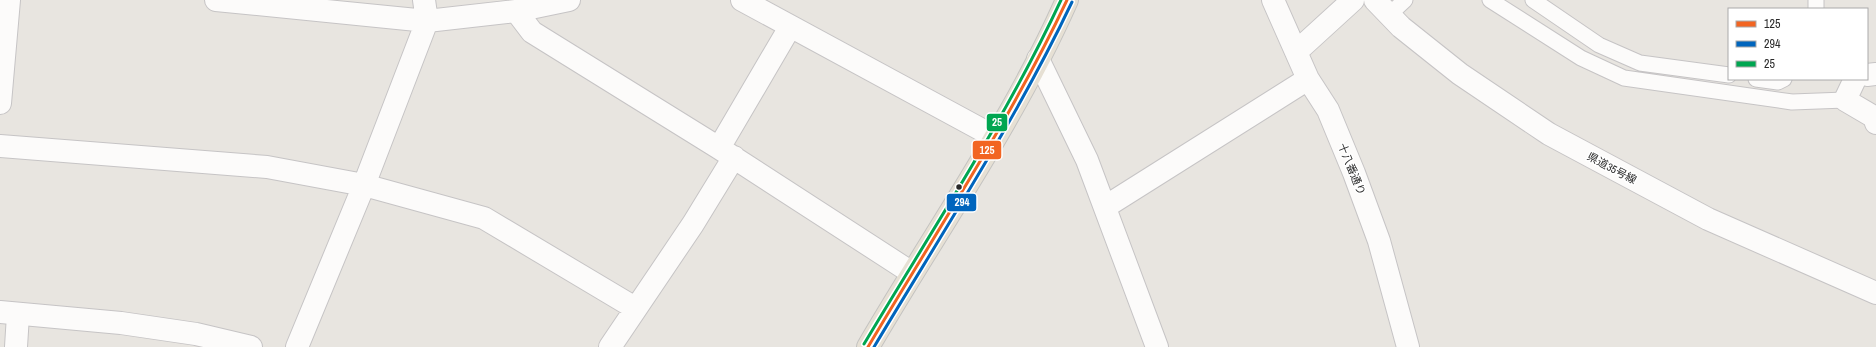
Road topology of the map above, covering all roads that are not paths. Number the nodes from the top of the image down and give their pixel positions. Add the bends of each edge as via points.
1 (9, 0) edge
2 (216, 0) edge
3 (569, 0) edge
4 (742, 0) edge
5 (1067, 0) edge
6 (1273, 0) edge
7 (1353, 0) edge
8 (1405, 0) edge
9 (1490, 0) edge
10 (1533, 0) edge
11 (1382, 8) edge
12 (425, 10) edge
13 (516, 11) junction
14 (790, 27) junction
15 (1296, 52) junction
16 (1038, 59) junction
17 (1728, 75) edge
18 (1308, 80) junction
19 (1763, 80) edge
20 (1782, 80) edge
21 (1855, 80) edge
22 (1845, 100) junction
23 (0, 103) edge
24 (1876, 123) edge
25 (995, 137) junction
26 (0, 146) edge
27 (727, 153) junction
28 (364, 185) junction
29 (1105, 207) junction
30 (912, 273) junction
31 (1876, 293) edge
32 (636, 308) junction
33 (9, 314) edge
34 (16, 347) edge
35 (251, 347) edge
36 (297, 347) edge
37 (610, 347) edge
38 (868, 347) edge
39 (1157, 347) edge
40 (1408, 347) edge

1 - 23 street
2 - 12 street
3 - 13 street
4 - 14 street
5 - 16 highway
6 - 15 street, 十八番通り
7 - 15 street
8 - 11 lane
9 - 22 lane via 1581,58 1624,78 1792,102
10 - 17 lane via 1599,45 1640,63
11 - 31 street, 県道35号線 via 1460,74 1549,134 1708,219
12 - 13 street
12 - 28 street
13 - 27 street via 532,32
14 - 25 street
14 - 27 street
15 - 18 street, 十八番通り
16 - 25 highway
16 - 29 street via 1076,134
18 - 29 street
18 - 40 street, 十八番通り via 1328,110 1354,173 1379,241
19 - 20 lane
21 - 22 street
22 - 24 street via 1874,117
25 - 30 highway
26 - 28 street via 267,167
27 - 30 street
27 - 32 street via 693,224
28 - 32 street via 484,218
28 - 36 street
29 - 39 street
30 - 38 highway
32 - 37 street
33 - 34 street
33 - 35 street via 121,323 196,334

